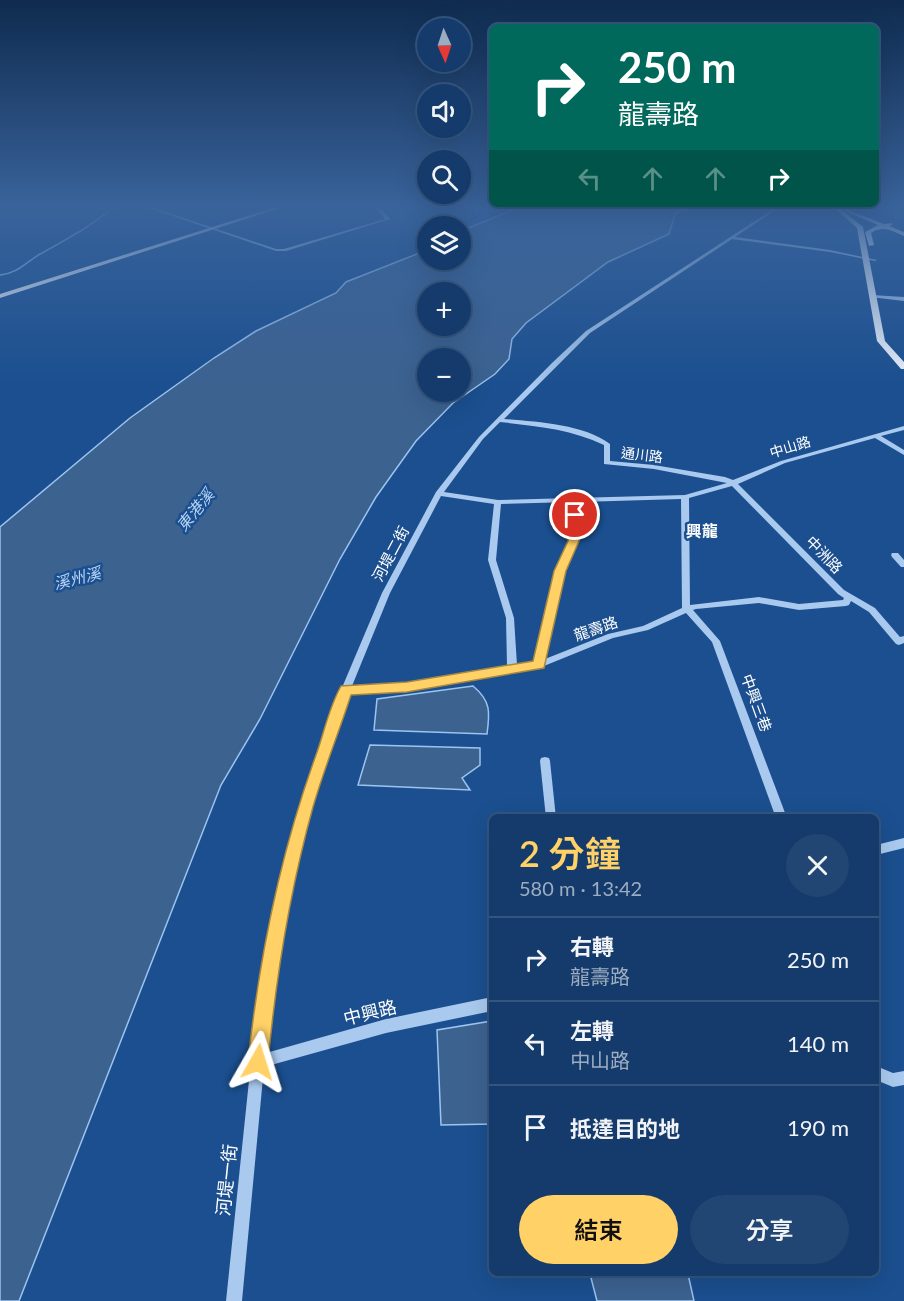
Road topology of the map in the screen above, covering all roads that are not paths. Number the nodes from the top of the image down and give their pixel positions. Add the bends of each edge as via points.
1 (93, 267) edge
2 (687, 267) edge
3 (872, 267) edge
4 (878, 278) dead end
5 (0, 296) edge
6 (876, 296) junction
7 (904, 299) edge
8 (904, 362) edge
9 (904, 367) edge
10 (499, 420) junction
11 (904, 428) edge
12 (876, 436) junction
13 (904, 453) edge
14 (733, 483) junction
15 (439, 494) junction
16 (685, 497) junction
17 (498, 502) junction
18 (576, 502) junction
19 (895, 555) dead end
20 (904, 565) edge
21 (849, 597) junction
22 (686, 608) junction
23 (901, 640) edge
24 (539, 665) junction
25 (509, 671) junction
26 (346, 690) junction
27 (545, 761) dead end
28 (552, 814) edge
29 (781, 814) edge
30 (904, 843) edge
31 (879, 849) edge
32 (489, 1005) edge
33 (258, 1062) junction
34 (879, 1076) edge
35 (904, 1078) edge
36 (234, 1301) edge

1 - 5 main road
2 - 10 street, 河堤二街 via 588,332
3 - 6 main road
4 - 6 main road
6 - 7 street
6 - 8 main road via 886,337
6 - 9 main road via 880,341
10 - 14 street, 通川路 via 585,433 607,444 606,463 654,467
10 - 15 street, 河堤二街
11 - 12 street, 中山路
12 - 13 street
12 - 14 street, 中山路 via 783,462
14 - 16 street, 中山路
14 - 21 street, 中洲路
15 - 17 street, 中山路
15 - 26 street, 河堤二街 via 386,593
16 - 18 street, 中山路
16 - 22 street
17 - 18 street, 中山路
17 - 25 street via 492,560 510,618
18 - 24 street via 573,541 560,571
19 - 20 street
21 - 22 street, 龍壽路 via 846,603 799,607 759,600
21 - 23 street, 中洲路 via 872,610
22 - 24 street, 龍壽路 via 645,628 611,636
22 - 29 street, 中興三巷 via 716,641
24 - 25 street, 龍壽路
25 - 26 street, 龍壽路 via 407,687
26 - 33 street, 河堤二街 via 306,806 285,887
27 - 28 street
30 - 31 street
32 - 33 street, 中興路 via 386,1026
33 - 36 street, 河堤一街
34 - 35 street

